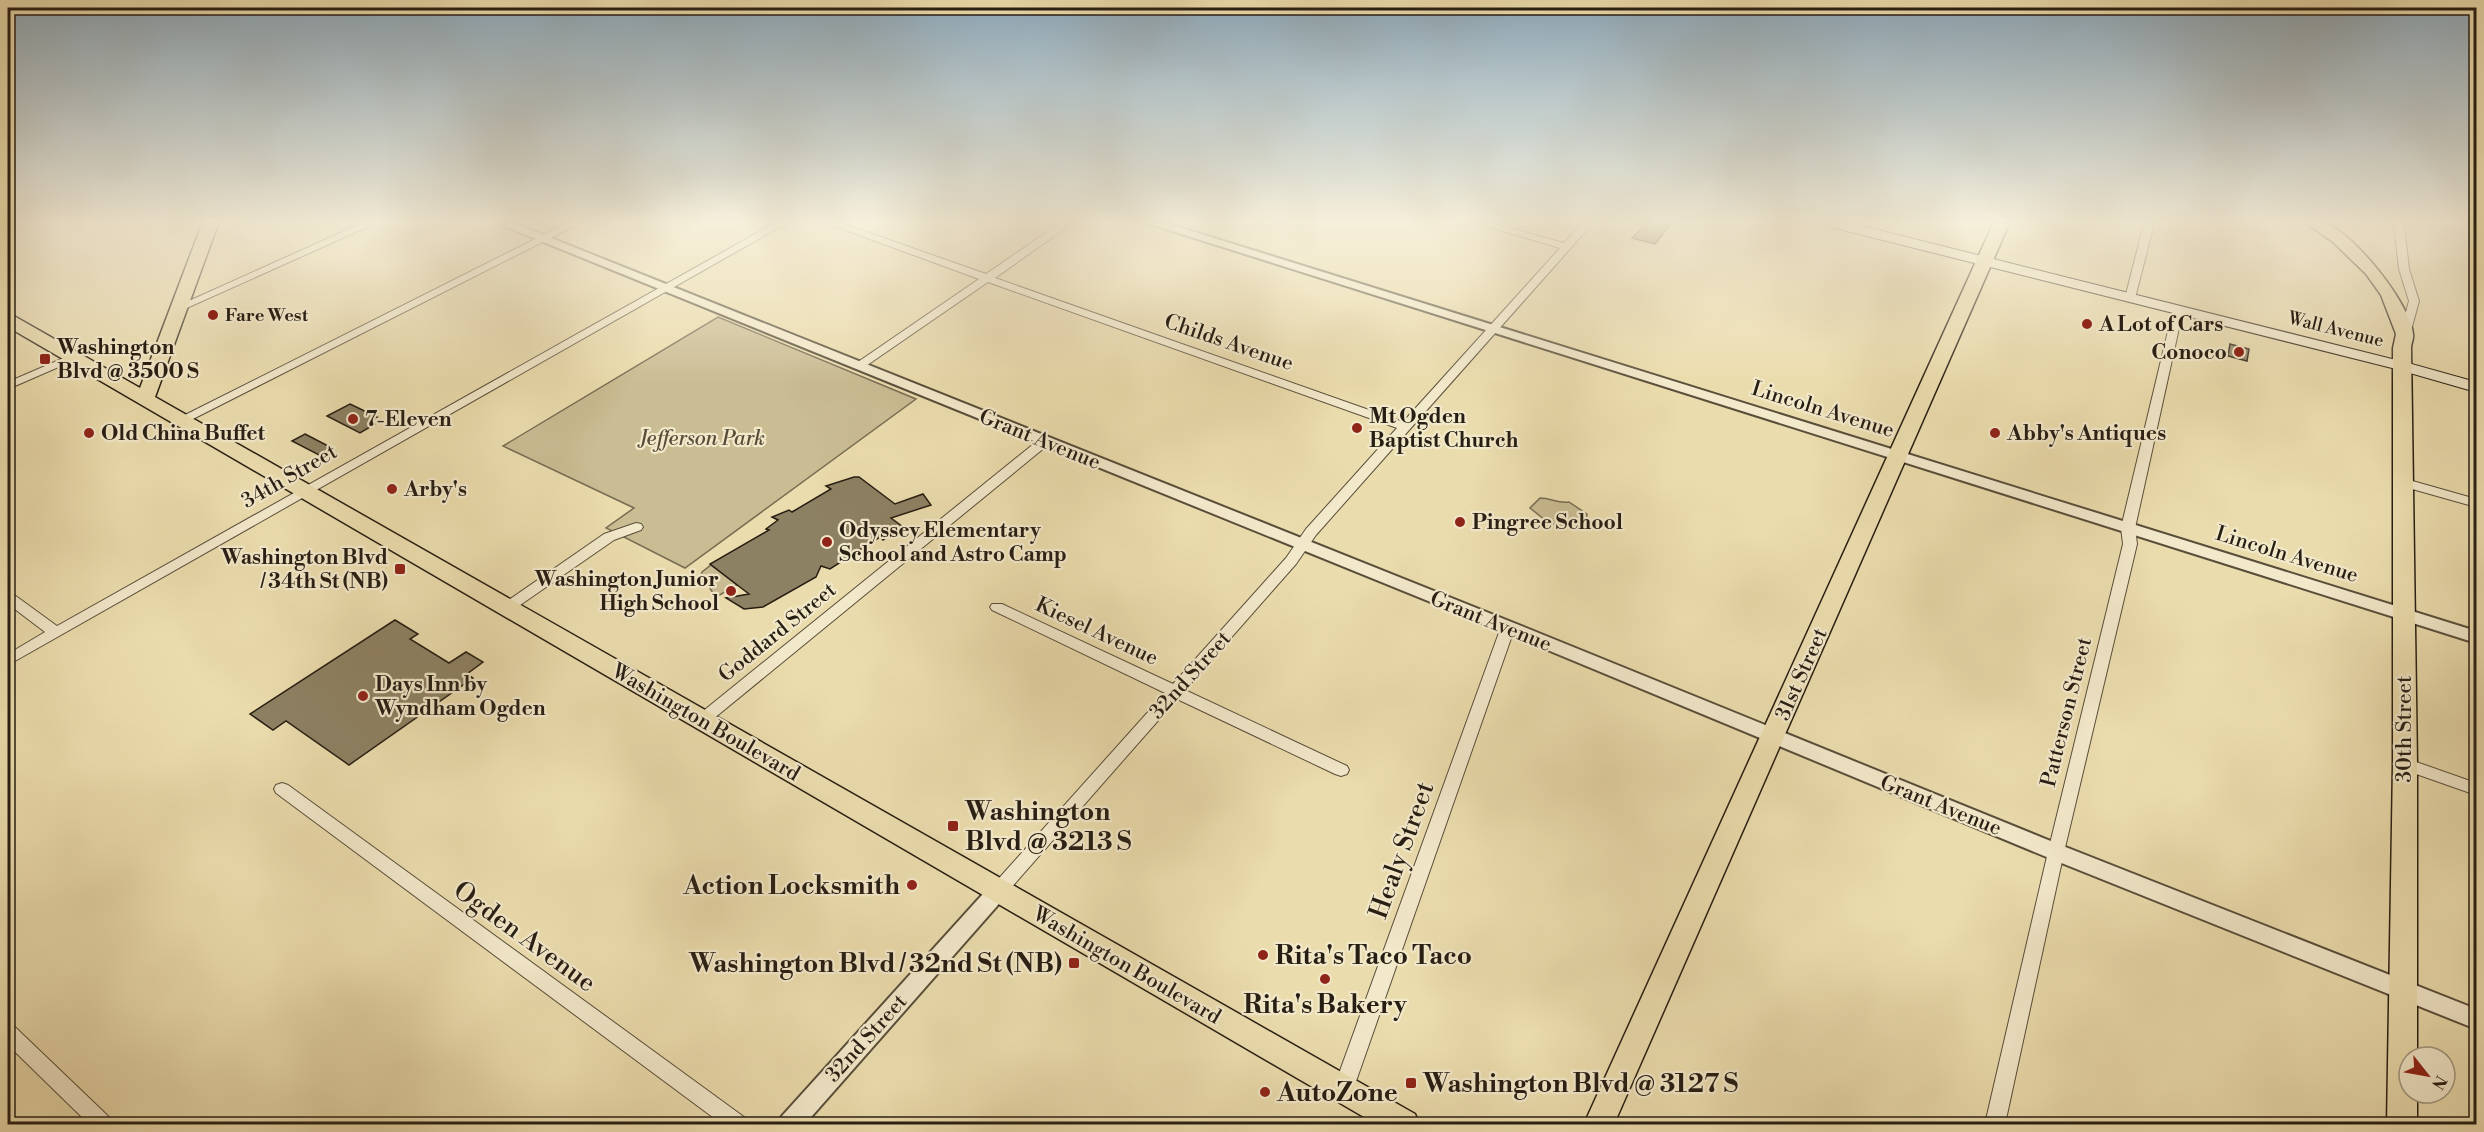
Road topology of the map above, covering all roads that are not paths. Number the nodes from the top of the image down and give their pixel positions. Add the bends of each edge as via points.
1 (189, 277) edge
2 (249, 277) edge
3 (467, 277) edge
4 (636, 277) edge
5 (684, 277) edge
6 (981, 277) edge
7 (990, 277) edge
8 (1326, 277) edge
9 (1540, 277) edge
10 (1979, 277) edge
11 (2045, 277) edge
12 (2135, 277) edge
13 (2376, 277) edge
14 (2406, 277) edge
15 (987, 279) junction
16 (664, 288) junction
17 (2130, 298) junction
18 (176, 309) junction
19 (2178, 310) junction
20 (8, 320) edge
21 (1493, 329) junction
22 (2405, 334) junction
23 (73, 357) junction
24 (859, 366) junction
25 (2402, 366) junction
26 (8, 386) edge
27 (2476, 387) edge
28 (145, 400) junction
29 (181, 420) junction
30 (1406, 427) junction
31 (1045, 441) junction
32 (1898, 455) junction
33 (2402, 482) junction
34 (306, 490) junction
35 (2476, 503) edge
36 (636, 527) dead end
37 (2128, 528) junction
38 (1304, 544) junction
39 (8, 597) edge
40 (508, 607) junction
41 (997, 607) dead end
42 (2403, 614) junction
43 (1508, 627) junction
44 (56, 633) junction
45 (2476, 637) edge
46 (8, 660) edge
47 (1176, 691) junction
48 (702, 720) junction
49 (1773, 737) junction
50 (2404, 764) junction
51 (1341, 770) dead end
52 (282, 789) dead end
53 (2476, 789) edge
54 (2056, 852) junction
55 (998, 891) junction
56 (2403, 990) junction
57 (2476, 1019) edge
58 (8, 1033) edge
59 (1343, 1090) junction
60 (102, 1125) edge
61 (737, 1125) edge
62 (790, 1125) edge
63 (1404, 1125) edge
64 (1599, 1125) edge
65 (1995, 1125) edge
66 (2402, 1125) edge

1 - 18 main road
2 - 18 street
3 - 29 street
4 - 16 street, Grant Avenue
5 - 16 street, 34th Street
6 - 15 street, Childs Avenue
7 - 15 street
8 - 21 street, Lincoln Avenue
9 - 21 street, 32nd Street
10 - 32 main road, 31st Street
11 - 17 main road, Wall Avenue
12 - 17 street
13 - 22 main road, 30th Street via 2389,295
14 - 22 street, 30th Street via 2414,301
15 - 24 street
15 - 30 street, Childs Avenue
16 - 24 street, Grant Avenue
16 - 34 street, 34th Street
17 - 19 main road, Wall Avenue
18 - 28 main road
19 - 25 main road, Wall Avenue
19 - 37 street, Patterson Street
20 - 23 main road, Washington Boulevard
21 - 30 street, 32nd Street
21 - 32 street, Lincoln Avenue
22 - 25 main road, 30th Street
23 - 26 street
23 - 28 main road, Washington Boulevard
24 - 31 street, Grant Avenue
25 - 27 main road, Wall Avenue
25 - 33 main road, 30th Street
28 - 29 main road, Washington Boulevard
29 - 34 main road, Washington Boulevard
30 - 38 street, 32nd Street
31 - 38 street, Grant Avenue
31 - 48 street, Goddard Street
32 - 37 street, Lincoln Avenue
32 - 49 main road, 31st Street
33 - 35 street
33 - 42 main road, 30th Street
34 - 40 main road, Washington Boulevard
34 - 44 street, 34th Street
36 - 40 street via 609,537
37 - 42 street, Lincoln Avenue
37 - 54 street, Patterson Street via 2130,544
38 - 43 street, Grant Avenue
38 - 47 street, 32nd Street
39 - 44 street
40 - 48 main road, Washington Boulevard
41 - 47 street, Kiesel Avenue
42 - 45 street, Lincoln Avenue
42 - 50 main road, 30th Street
43 - 49 street, Grant Avenue
43 - 59 street, Healy Street
44 - 46 street, 34th Street
47 - 51 street, Kiesel Avenue
47 - 55 street, 32nd Street
48 - 55 main road, Washington Boulevard
49 - 54 street, Grant Avenue
49 - 64 main road, 31st Street
50 - 53 street
50 - 56 main road, 30th Street
52 - 61 street, Ogden Avenue
54 - 56 street, Grant Avenue
54 - 65 street, Patterson Street
55 - 59 main road, Washington Boulevard
55 - 62 street, 32nd Street
56 - 57 street, Grant Avenue
56 - 66 main road, 30th Street
58 - 60 street
59 - 63 main road, Washington Boulevard

